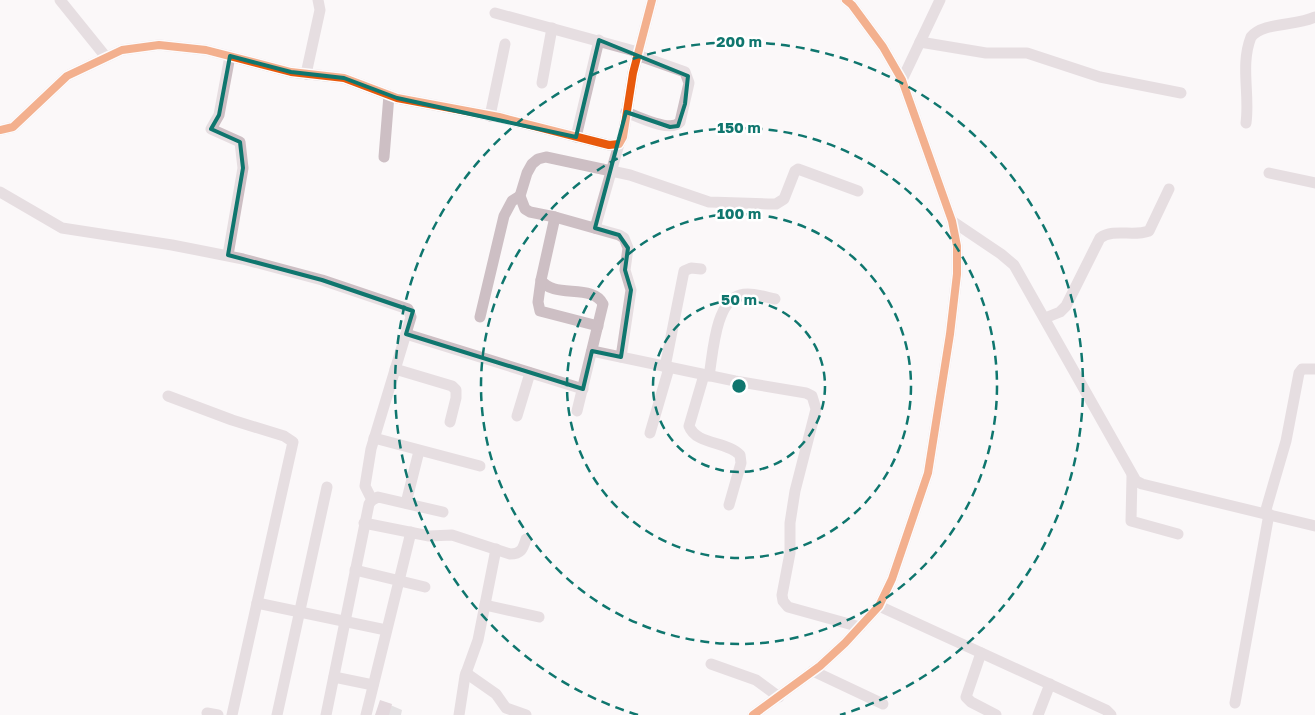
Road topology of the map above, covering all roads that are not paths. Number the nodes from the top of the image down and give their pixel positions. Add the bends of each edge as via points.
1 (60, 0) edge
2 (318, 0) edge
3 (652, 0) edge
4 (846, 0) edge
5 (940, 0) edge
6 (495, 13) dead end
7 (1315, 17) edge
8 (552, 28) junction
9 (599, 40) junction
10 (920, 42) junction
11 (505, 44) dead end
12 (637, 54) junction
13 (230, 56) junction
14 (106, 57) junction
15 (306, 74) junction
16 (902, 80) junction
17 (542, 83) dead end
18 (1180, 94) dead end
19 (390, 95) junction
20 (626, 112) junction
21 (490, 116) junction
22 (1246, 123) dead end
23 (0, 130) edge
24 (576, 137) junction
25 (619, 144) junction
26 (384, 157) dead end
27 (612, 171) junction
28 (1269, 174) dead end
29 (1315, 184) edge
30 (1169, 189) dead end
31 (858, 191) dead end
32 (0, 192) edge
33 (520, 196) junction
34 (555, 217) junction
35 (952, 221) junction
36 (595, 228) junction
37 (228, 255) junction
38 (701, 269) dead end
39 (541, 280) junction
40 (775, 299) dead end
41 (480, 317) dead end
42 (1045, 318) junction
43 (598, 326) junction
44 (406, 334) junction
45 (592, 351) junction
46 (621, 357) junction
47 (667, 367) junction
48 (1315, 369) edge
49 (395, 370) junction
50 (530, 373) junction
51 (707, 375) junction
52 (583, 389) junction
53 (168, 396) dead end
54 (577, 411) dead end
55 (517, 416) dead end
56 (450, 422) dead end
57 (650, 433) dead end
58 (374, 438) junction
59 (419, 451) junction
60 (480, 466) dead end
61 (1132, 476) junction
62 (327, 488) dead end
63 (372, 500) junction
64 (406, 504) junction
65 (729, 505) dead end
66 (443, 512) dead end
67 (1267, 514) junction
68 (364, 523) junction
69 (1315, 526) edge
70 (411, 532) junction
71 (1178, 534) dead end
72 (526, 539) dead end
73 (496, 549) junction
74 (355, 570) junction
75 (398, 580) junction
76 (425, 587) dead end
77 (257, 603) junction
78 (485, 605) junction
79 (879, 606) junction
80 (300, 612) junction
81 (540, 617) dead end
82 (345, 622) junction
83 (860, 627) junction
84 (386, 630) junction
85 (981, 653) junction
86 (711, 664) dead end
87 (813, 671) junction
88 (466, 673) junction
89 (334, 677) junction
90 (1050, 684) junction
91 (373, 685) junction
92 (779, 697) junction
93 (1235, 703) dead end
94 (883, 704) dead end
95 (232, 715) edge
96 (277, 715) edge
97 (326, 715) edge
98 (366, 715) edge
99 (459, 715) edge
100 (526, 715) edge
101 (754, 715) edge
102 (996, 715) edge
103 (1038, 715) edge
104 (1111, 715) edge

1 - 14 street
2 - 15 street via 320,10
3 - 12 street
4 - 16 street via 883,47
5 - 10 street
6 - 8 street
7 - 22 street via 1260,29 1251,36 1244,82 1248,108
8 - 9 street
8 - 17 street
9 - 12 street
9 - 24 street
10 - 16 street
10 - 18 street via 986,53 1027,53 1100,77
11 - 21 street
12 - 20 street
12 - 20 street via 684,72 689,83 678,126 670,127
13 - 14 street via 159,45 137,47
13 - 15 street
13 - 37 street via 219,116 211,129 240,142 243,168
14 - 23 street via 67,76 13,127
15 - 19 street via 344,78
16 - 35 street
19 - 21 street
19 - 26 street
20 - 25 street
21 - 24 street
24 - 25 street via 609,145
25 - 27 street
27 - 31 street via 690,197 725,204 780,202 795,170 802,168
27 - 33 street via 546,157 538,159 527,173
27 - 36 street
28 - 29 street
30 - 42 street via 1149,231 1142,234 1112,233 1100,238 1066,306
32 - 37 street via 62,228
33 - 34 street via 525,209
33 - 41 street via 512,201 504,216
34 - 36 street
34 - 39 street
35 - 42 street via 1014,265
35 - 79 street via 957,246 957,274 933,448 928,473 892,579
36 - 46 street via 619,235 628,248 624,270 631,290
37 - 44 street via 322,280 403,307 411,314
38 - 47 street via 684,271
39 - 43 street via 540,310
39 - 43 street via 548,286 596,296 601,300
40 - 51 street via 747,294 732,298 720,318
42 - 61 street
43 - 45 street
44 - 49 street
44 - 50 street
45 - 46 street
45 - 52 street
46 - 47 street
47 - 51 street
47 - 57 street
48 - 67 street via 1302,369 1299,373
49 - 56 street via 452,386 456,390 456,398
49 - 58 street
50 - 52 street
50 - 55 street
51 - 65 street via 689,426 695,435 740,455 741,463
51 - 83 street via 806,393 815,401 816,409 792,506 790,552 782,601 788,607
52 - 54 street
53 - 77 street via 284,436 293,442
58 - 59 street
58 - 63 street via 365,478 366,491
59 - 60 street
59 - 64 street
61 - 67 street via 1142,484
61 - 71 street via 1130,522
62 - 80 street
63 - 64 street via 378,497
63 - 68 street
64 - 66 street
67 - 69 street
67 - 93 street
68 - 70 street
68 - 74 street
70 - 73 street via 429,536 452,535
70 - 75 street
72 - 73 street via 518,553
73 - 78 street
74 - 75 street
74 - 82 street
75 - 76 street
75 - 84 street
77 - 80 street
77 - 95 street
78 - 81 street
78 - 88 street via 478,640
79 - 83 street
79 - 85 street
80 - 82 street
80 - 96 street
82 - 84 street
82 - 89 street
83 - 87 street
84 - 91 street
85 - 90 street
85 - 102 street via 966,697
86 - 92 street via 756,680
87 - 92 street
87 - 94 street
88 - 99 street
88 - 100 street via 496,694 506,708
89 - 91 street
89 - 97 street
90 - 103 street
90 - 104 street
91 - 98 street
92 - 101 street

